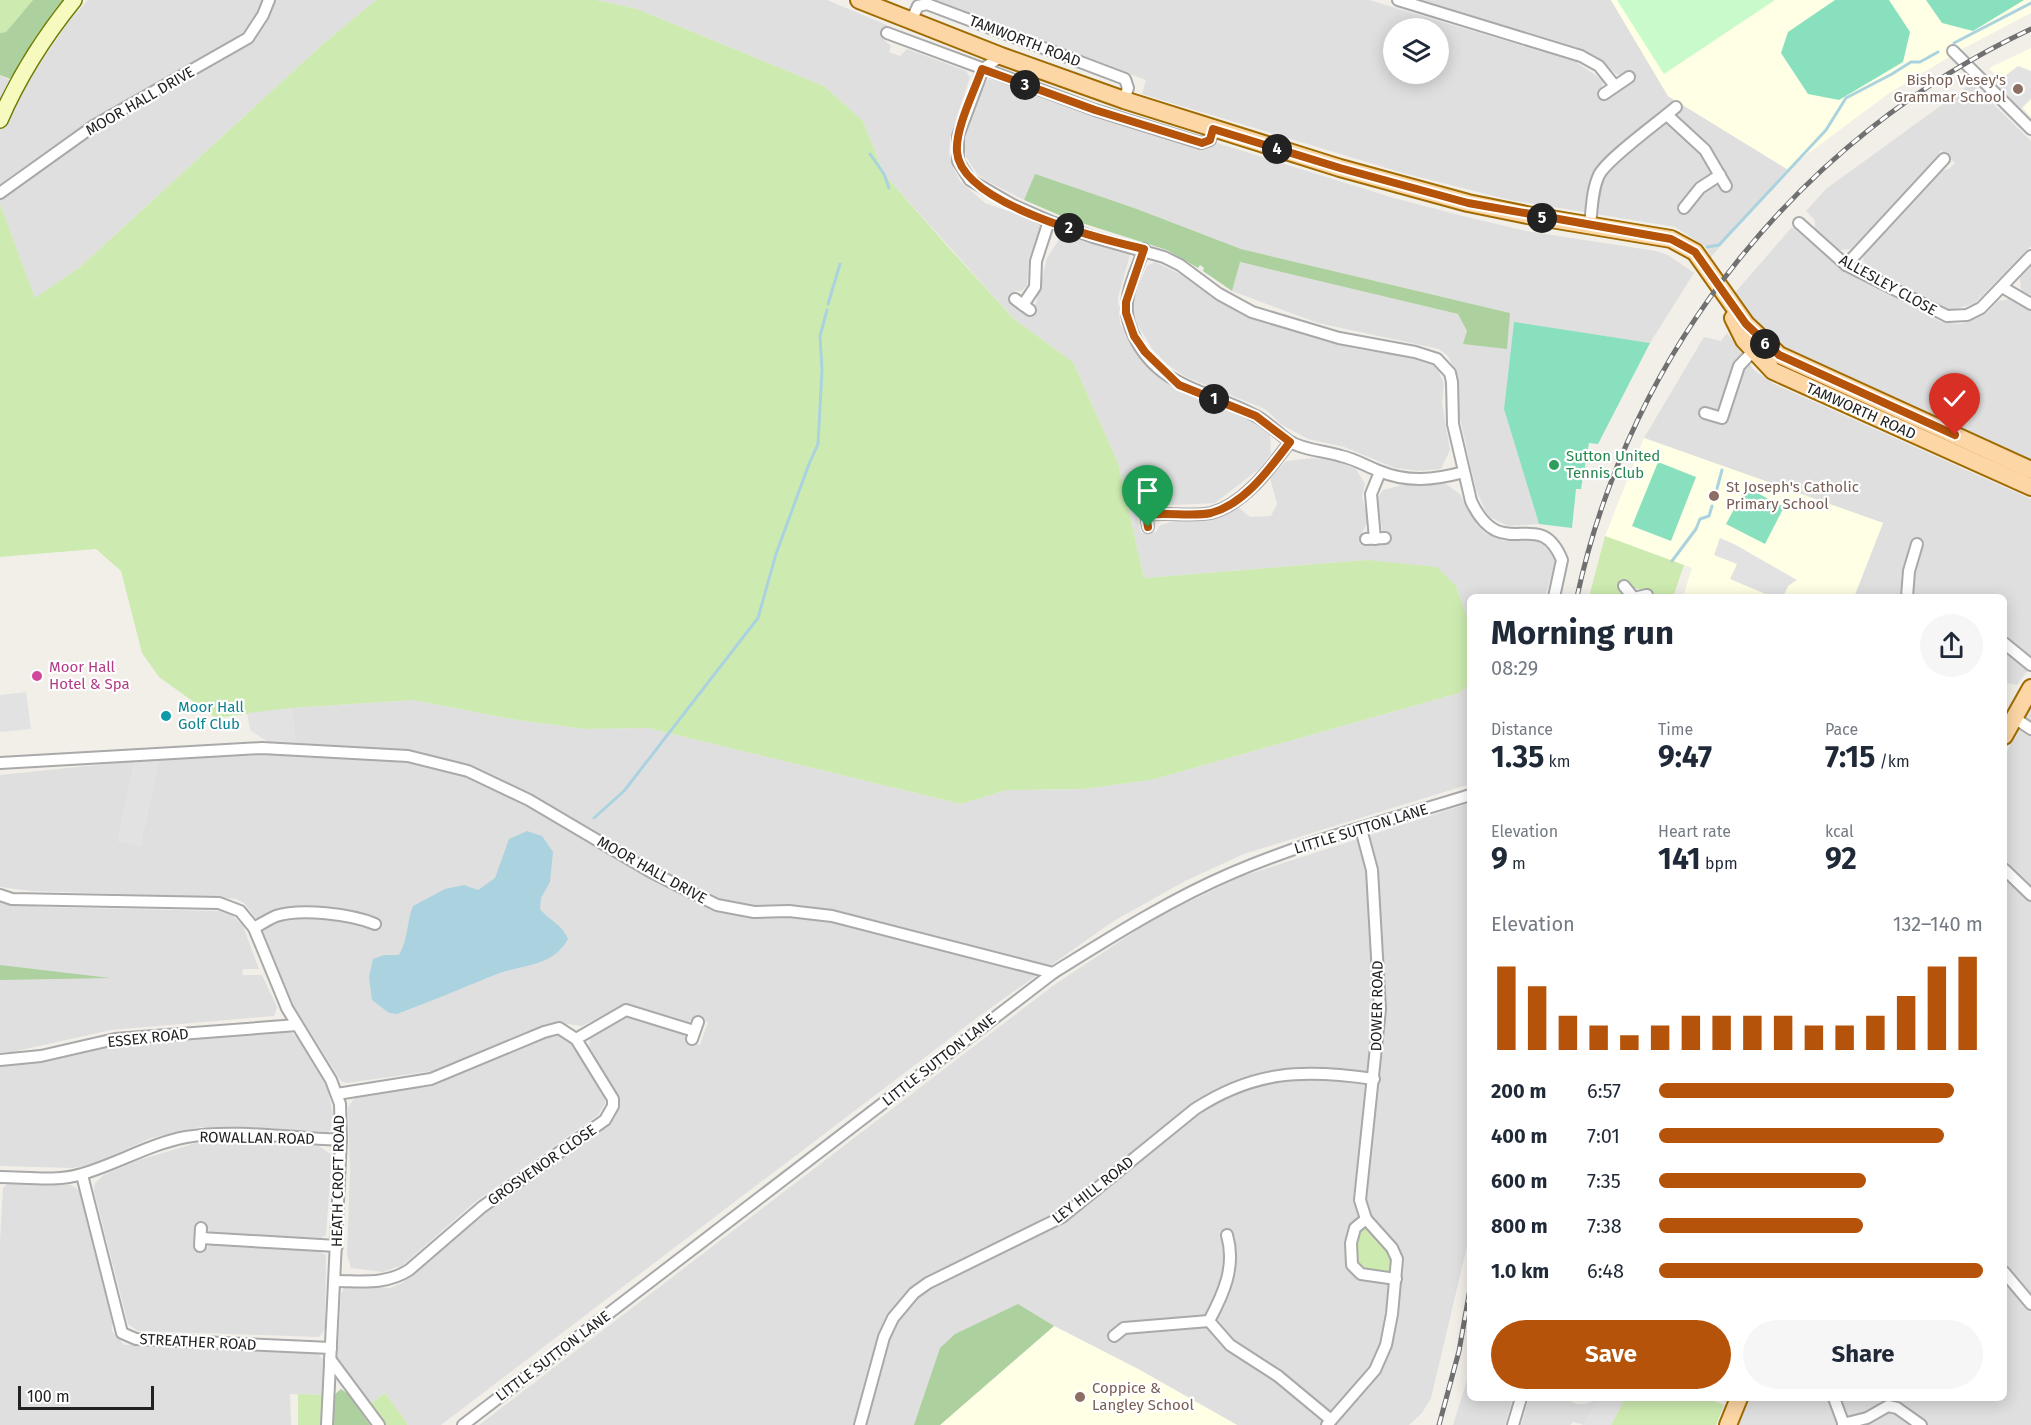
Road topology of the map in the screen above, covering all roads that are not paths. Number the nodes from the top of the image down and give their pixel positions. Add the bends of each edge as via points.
1 (74, 0) edge
2 (269, 0) edge
3 (859, 0) edge
4 (1398, 0) edge
5 (911, 21) junction
6 (887, 33) dead end
7 (976, 46) junction
8 (1953, 51) dead end
9 (1001, 56) junction
10 (982, 69) junction
11 (1629, 77) dead end
12 (1616, 86) junction
13 (1604, 94) dead end
14 (1124, 100) junction
15 (0, 120) edge
16 (1213, 129) junction
17 (2031, 129) edge
18 (1945, 159) dead end
19 (1719, 175) junction
20 (1726, 186) dead end
21 (0, 193) edge
22 (1684, 208) dead end
23 (1049, 221) junction
24 (1805, 224) dead end
25 (1590, 225) junction
26 (1144, 249) junction
27 (2031, 256) edge
28 (1846, 265) junction
29 (2002, 287) junction
30 (2031, 304) edge
31 (1023, 305) dead end
32 (1757, 346) junction
33 (1705, 413) dead end
34 (1290, 442) junction
35 (2031, 470) edge
36 (1380, 472) junction
37 (1464, 472) junction
38 (2031, 487) edge
39 (1148, 527) dead end
40 (1375, 539) dead end
41 (1917, 544) dead end
42 (1624, 586) dead end
43 (1555, 594) edge
44 (1631, 594) edge
45 (1907, 594) edge
46 (2007, 645) edge
47 (2031, 665) edge
48 (2031, 688) edge
49 (2013, 717) junction
50 (2031, 729) edge
51 (2007, 730) edge
52 (0, 763) edge
53 (1467, 796) edge
54 (1361, 829) junction
55 (2007, 872) edge
56 (2031, 895) edge
57 (0, 896) edge
58 (375, 924) dead end
59 (255, 928) junction
60 (1053, 973) junction
61 (297, 1025) junction
62 (695, 1031) dead end
63 (576, 1039) junction
64 (0, 1060) edge
65 (1374, 1079) junction
66 (337, 1094) junction
67 (341, 1140) junction
68 (81, 1175) junction
69 (0, 1177) edge
70 (1366, 1219) junction
71 (201, 1237) dead end
72 (1231, 1240) dead end
73 (337, 1246) junction
74 (2007, 1276) edge
75 (1396, 1279) junction
76 (336, 1281) junction
77 (2031, 1304) edge
78 (1209, 1321) junction
79 (1114, 1330) dead end
80 (330, 1353) junction
81 (1520, 1401) edge
82 (1738, 1401) edge
83 (1835, 1401) edge
84 (1329, 1423) edge
85 (1844, 1424) edge
86 (327, 1425) edge
87 (379, 1425) edge
88 (463, 1425) edge
89 (860, 1425) edge
90 (1513, 1425) edge
91 (1728, 1425) edge
92 (1921, 1425) edge

1 - 15 street via 24,70
2 - 21 street, MOOR HALL DRIVE via 248,38 95,124
3 - 5 main road, TAMWORTH ROAD
4 - 12 street via 1581,56 1599,66
5 - 7 main road, TAMWORTH ROAD
5 - 14 street, TAMWORTH ROAD via 918,6 927,4 1125,79 1128,88
6 - 10 street via 898,44
7 - 9 main road, TAMWORTH ROAD
7 - 10 street
8 - 17 street
9 - 10 street
9 - 14 main road, TAMWORTH ROAD
10 - 16 street via 1202,143 1210,140
10 - 23 street via 958,136 958,161 980,187
11 - 12 street
12 - 13 street
14 - 16 main road, TAMWORTH ROAD
16 - 25 main road, TAMWORTH ROAD via 1468,203
18 - 28 street
19 - 20 street
19 - 22 street via 1700,188
19 - 25 street via 1672,111 1600,172
23 - 26 street
23 - 31 street via 1036,261 1035,287
24 - 28 street, ALLESLEY CLOSE
25 - 32 main road, TAMWORTH ROAD via 1657,234 1685,245 1703,262 1727,297 1736,326
26 - 34 street via 1126,313 1145,352 1179,385 1256,416
26 - 37 street via 1180,265 1251,312 1339,338 1437,359 1450,373 1453,424
27 - 29 street, ALLESLEY CLOSE
28 - 29 street, ALLESLEY CLOSE via 1947,316 1975,312
29 - 30 street
32 - 33 street via 1739,366 1722,418
32 - 35 main road, TAMWORTH ROAD
32 - 38 main road, TAMWORTH ROAD via 1773,371 1788,379
34 - 36 street via 1342,456
34 - 39 street via 1254,485 1221,508 1200,514 1146,515
36 - 37 street via 1425,480
36 - 40 street via 1371,494
37 - 43 street via 1471,501 1488,527 1504,535 1540,534 1550,540 1562,560
41 - 45 street
42 - 44 street
46 - 47 street
48 - 49 main road
49 - 50 street
49 - 51 main road
52 - 60 street, MOOR HALL DRIVE via 262,748 408,756 468,771 529,800 651,872 717,905 754,912 832,916
53 - 54 street, LITTLE SUTTON LANE
54 - 60 street, LITTLE SUTTON LANE via 1267,858 1190,892
54 - 65 street, DOWER ROAD via 1372,870 1379,957 1380,1009
55 - 56 street
57 - 59 street, HEATH CROFT ROAD via 219,903 240,911
58 - 59 street via 358,916 322,913 277,916
59 - 61 street, HEATH CROFT ROAD
60 - 88 street, LITTLE SUTTON LANE
61 - 64 street, ESSEX ROAD via 115,1039 41,1056
61 - 66 street, HEATH CROFT ROAD via 327,1070
62 - 63 street via 627,1010
63 - 66 street via 566,1030 551,1029 431,1079
63 - 76 street, GROSVENOR CLOSE via 613,1099 605,1120 482,1207 397,1278 381,1282
65 - 70 street, DOWER ROAD via 1360,1187
65 - 89 street, LEY HILL ROAD via 1297,1073 1260,1079 1218,1094 1048,1226 928,1283 893,1318 884,1337
66 - 67 street, HEATH CROFT ROAD
67 - 68 street, ROWALLAN ROAD via 186,1137 151,1146
67 - 73 street, HEATH CROFT ROAD
68 - 69 street, ROWALLAN ROAD
68 - 80 street, STREATHER ROAD via 118,1326 129,1338
70 - 75 street via 1392,1248 1397,1259
70 - 75 street via 1355,1228 1352,1265 1361,1274
71 - 73 street
72 - 78 street via 1226,1289
73 - 76 street, HEATH CROFT ROAD
74 - 77 street
75 - 84 street via 1381,1359
76 - 80 street, HEATH CROFT ROAD
78 - 79 street
78 - 84 street via 1230,1345 1278,1376
80 - 86 street, HEATH CROFT ROAD
80 - 87 street
81 - 90 street
82 - 91 main road
83 - 85 street
85 - 92 street via 1888,1407 1897,1408

